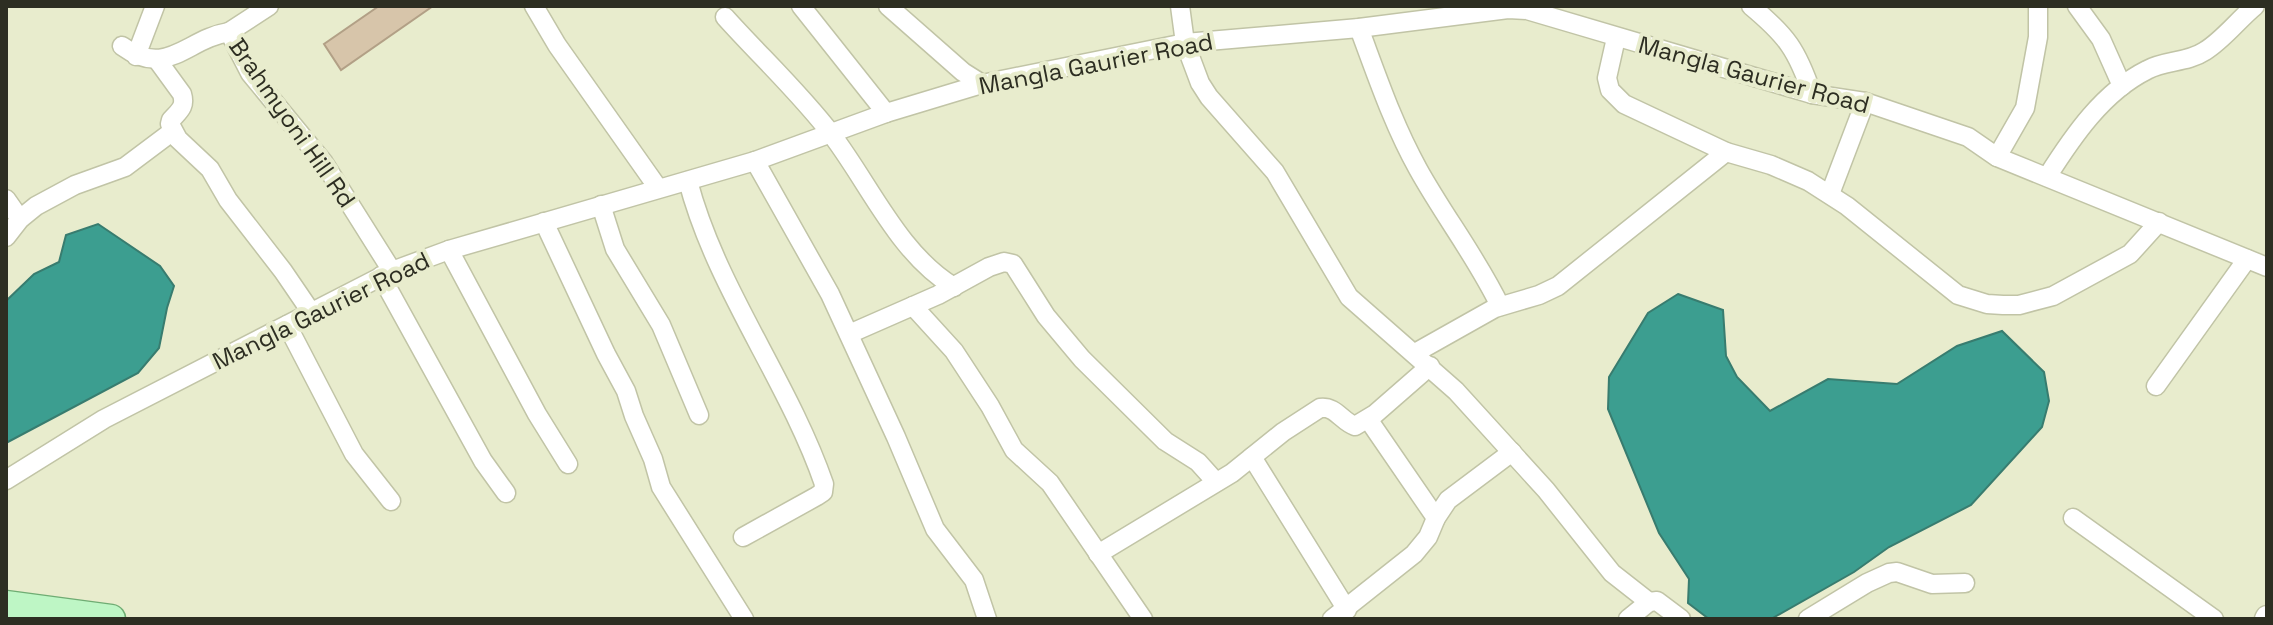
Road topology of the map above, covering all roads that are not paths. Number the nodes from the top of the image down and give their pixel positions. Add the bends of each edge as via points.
1 (155, 6) edge
2 (269, 6) edge
3 (534, 6) edge
4 (801, 6) edge
5 (888, 6) edge
6 (1180, 6) edge
7 (1751, 6) edge
8 (2038, 6) edge
9 (2077, 6) edge
10 (2255, 6) edge
11 (1527, 8) edge
12 (1449, 11) edge
13 (725, 17) dead end
14 (1359, 28) junction
15 (229, 32) junction
16 (1616, 38) junction
17 (1185, 43) junction
18 (158, 61) junction
19 (982, 84) junction
20 (2122, 86) junction
21 (1812, 94) junction
22 (1865, 102) junction
23 (886, 113) junction
24 (173, 131) junction
25 (831, 134) junction
26 (1726, 152) junction
27 (1997, 157) junction
28 (755, 161) junction
29 (2047, 177) junction
30 (688, 181) junction
31 (658, 188) junction
32 (1830, 194) junction
33 (6, 199) edge
34 (601, 205) junction
35 (20, 219) junction
36 (544, 222) junction
37 (2159, 222) junction
38 (6, 237) edge
39 (449, 250) junction
40 (2247, 259) junction
41 (2267, 267) edge
42 (386, 273) junction
43 (954, 287) junction
44 (913, 306) junction
45 (1500, 306) junction
46 (311, 312) junction
47 (287, 325) junction
48 (849, 334) junction
49 (1415, 353) junction
50 (1430, 366) junction
51 (2156, 386) dead end
52 (699, 415) dead end
53 (1368, 419) junction
54 (1512, 452) junction
55 (1252, 457) junction
56 (568, 464) dead end
57 (6, 480) edge
58 (1216, 482) junction
59 (506, 493) dead end
60 (391, 501) dead end
61 (1436, 518) junction
62 (2073, 518) dead end
63 (743, 537) dead end
64 (1098, 554) junction
65 (1965, 583) dead end
66 (1649, 602) junction
67 (6, 605) edge
68 (1339, 614) edge
69 (111, 619) edge
70 (744, 619) edge
71 (987, 619) edge
72 (1143, 619) edge
73 (1628, 619) edge
74 (1681, 619) edge
75 (1808, 619) edge
76 (2214, 619) edge

1 - 18 street via 129,51
2 - 15 street
3 - 31 street
4 - 23 street
5 - 19 street
6 - 17 street
7 - 21 street via 1787,38
8 - 27 street via 2025,108
9 - 20 street via 2101,39
10 - 20 street via 2199,55 2148,68
11 - 12 street, Mangla Gaurier Road
11 - 16 street, Mangla Gaurier Road
12 - 14 street, Mangla Gaurier Road
13 - 25 street
14 - 17 street, Mangla Gaurier Road
14 - 45 street via 1388,108 1418,169
15 - 18 street, Brahmyoni Hill Rd
15 - 42 street, Brahmyoni Hill Rd via 250,73 324,163
16 - 21 street, Mangla Gaurier Road
16 - 26 street via 1607,78 1610,90 1624,104
17 - 19 street, Mangla Gaurier Road
17 - 49 street via 1209,97 1275,172 1349,297
18 - 24 street via 184,101 171,120
19 - 23 street, Mangla Gaurier Road
20 - 29 street via 2077,133
21 - 22 street, Mangla Gaurier Road
22 - 27 street, Mangla Gaurier Road via 1968,137
22 - 32 street
23 - 25 street, Mangla Gaurier Road
24 - 35 street via 125,167 75,185
24 - 46 street via 210,169
25 - 28 street, Mangla Gaurier Road
25 - 43 street via 906,242
26 - 32 street via 1792,173
26 - 45 street via 1558,286
27 - 29 street, Mangla Gaurier Road
28 - 30 street, Mangla Gaurier Road
28 - 48 street
29 - 37 street, Mangla Gaurier Road
30 - 31 street, Mangla Gaurier Road
30 - 63 street via 708,241 824,484 823,492
31 - 34 street, Mangla Gaurier Road
32 - 37 street via 1946,287 1987,304 2019,305 2076,286 2130,254
33 - 35 street
34 - 36 street, Mangla Gaurier Road
34 - 52 street via 615,249 657,317
35 - 38 street
36 - 39 street, Mangla Gaurier Road
36 - 70 street via 626,391 661,487
37 - 40 street, Mangla Gaurier Road
39 - 42 street, Mangla Gaurier Road
39 - 56 street
40 - 41 street, Mangla Gaurier Road
40 - 51 street
42 - 46 street, Mangla Gaurier Road
42 - 59 street, Brahmyoni Hill Rd via 483,461
43 - 44 street
43 - 58 street via 989,267 1013,264 1082,359 1146,424
44 - 48 street
44 - 64 street via 954,351 1014,450 1050,483
45 - 49 street
46 - 47 street, Mangla Gaurier Road
47 - 57 street, Mangla Gaurier Road via 104,419
47 - 60 street via 354,454
48 - 71 street via 935,529 974,580
49 - 50 street
50 - 53 street
50 - 54 street
53 - 55 street via 1355,426 1334,410 1320,408
53 - 61 street
54 - 61 street via 1460,489
54 - 66 street via 1612,573
55 - 58 street
55 - 68 street
58 - 64 street
61 - 68 street via 1414,554
62 - 76 street
64 - 72 street
65 - 75 street via 1943,586 1889,573
66 - 73 street
66 - 74 street via 1657,601
67 - 69 main road

